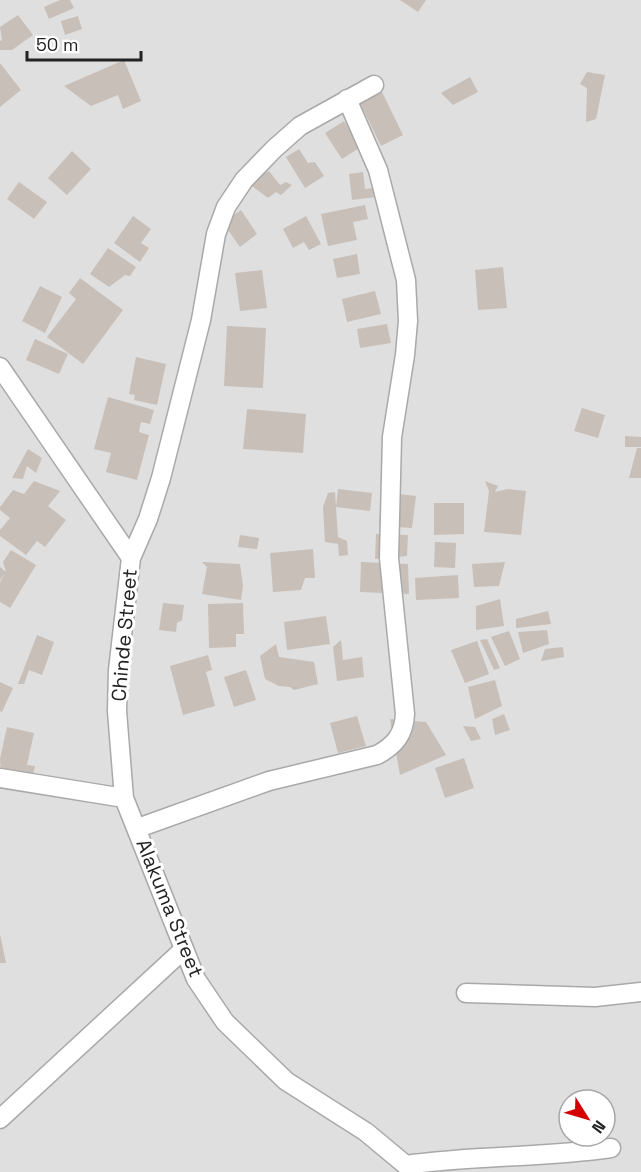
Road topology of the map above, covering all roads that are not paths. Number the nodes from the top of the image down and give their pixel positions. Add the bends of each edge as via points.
1 (374, 85) dead end
2 (347, 99) junction
3 (0, 367) edge
4 (131, 558) junction
5 (0, 777) edge
6 (124, 798) junction
7 (138, 828) junction
8 (183, 950) junction
9 (641, 992) edge
10 (466, 993) dead end
11 (0, 1119) edge
12 (611, 1148) dead end
13 (410, 1168) edge

1 - 2 street
2 - 4 street via 300,126 274,149 244,180 226,207 216,234 201,320 161,478
2 - 7 street via 378,170 406,280 408,321 392,437 389,558 404,726 390,748 377,755 269,781
3 - 4 street, Chinde Street
4 - 6 street, Chinde Street via 118,670
5 - 6 street
6 - 7 street, Alakuma Street
7 - 8 street, Alakuma Street
8 - 11 street
8 - 13 street, Alakuma Street via 196,979 225,1022 286,1081 366,1132
9 - 10 street via 595,997
12 - 13 street via 568,1154 437,1160

